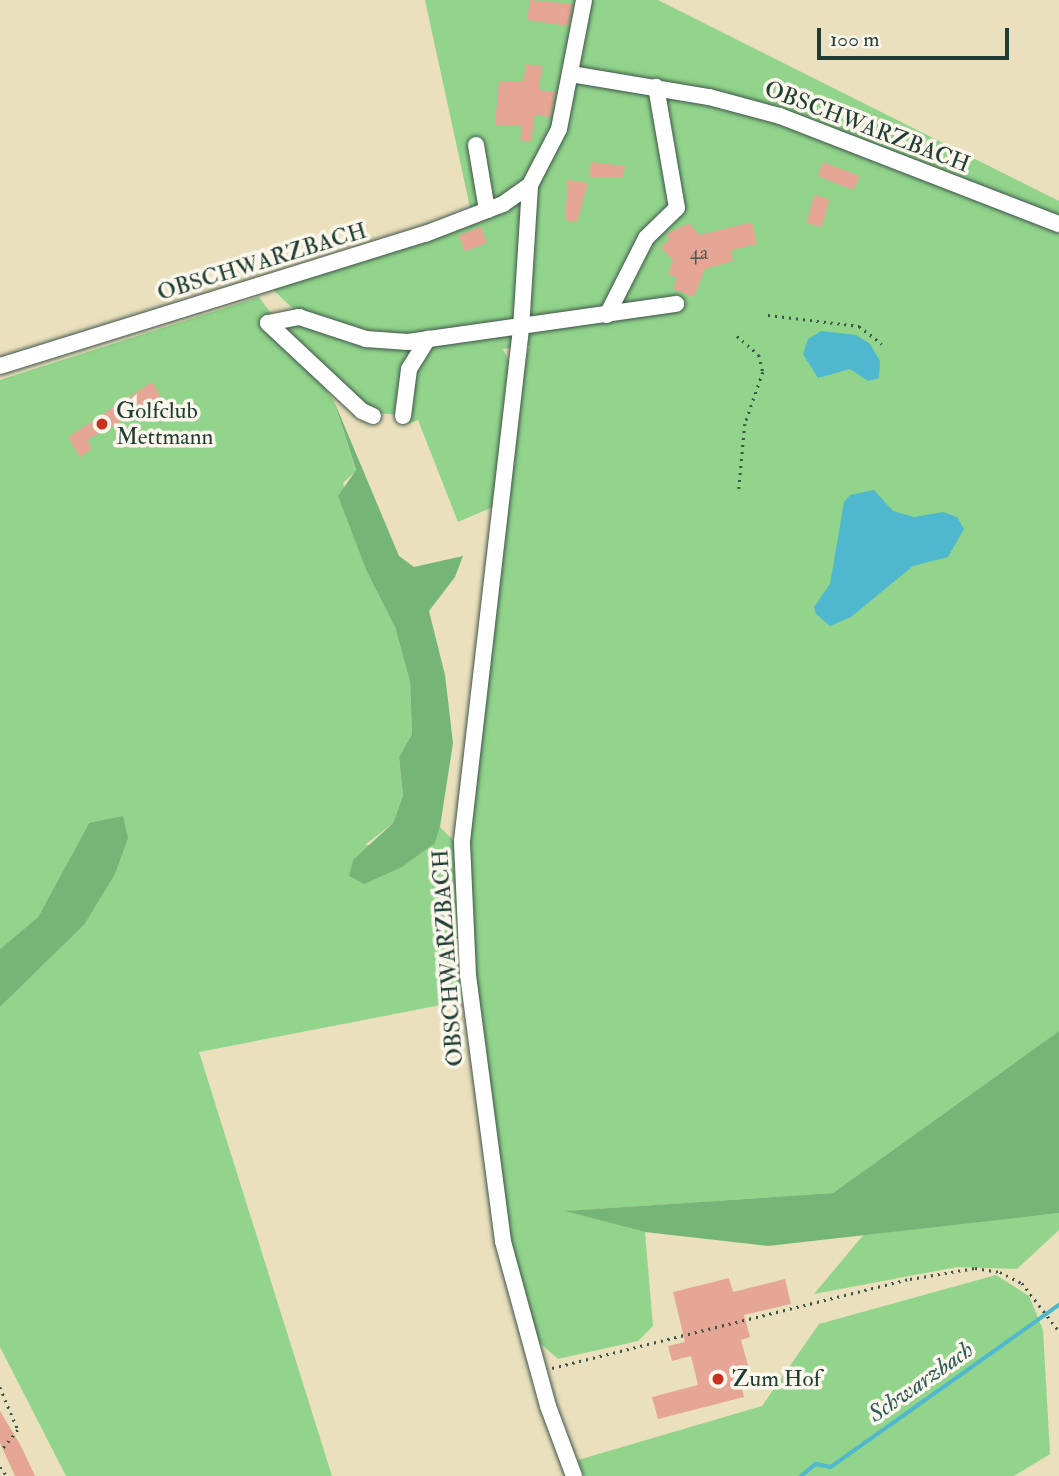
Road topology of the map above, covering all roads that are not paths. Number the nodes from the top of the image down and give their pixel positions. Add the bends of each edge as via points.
1 (583, 0) edge
2 (571, 74) junction
3 (656, 87) junction
4 (476, 145) dead end
5 (530, 185) junction
6 (487, 211) junction
7 (1059, 224) edge
8 (676, 304) dead end
9 (607, 315) junction
10 (521, 329) junction
11 (428, 339) junction
12 (0, 366) edge
13 (373, 416) dead end
14 (403, 416) dead end
15 (574, 1476) edge

1 - 2 street, OBSCHWARZBACH
2 - 3 street, OBSCHWARZBACH
2 - 5 street, OBSCHWARZBACH via 559,130
3 - 7 street, OBSCHWARZBACH via 780,116
3 - 9 street via 677,208 646,237
4 - 6 street
5 - 6 street, OBSCHWARZBACH
5 - 10 street, OBSCHWARZBACH
6 - 12 street, OBSCHWARZBACH via 269,285
8 - 9 street
9 - 10 street
10 - 11 street
10 - 15 street, OBSCHWARZBACH via 462,853 468,975 503,1241 538,1371
11 - 13 street via 366,339 299,317 268,323 362,411
11 - 14 street via 409,369

